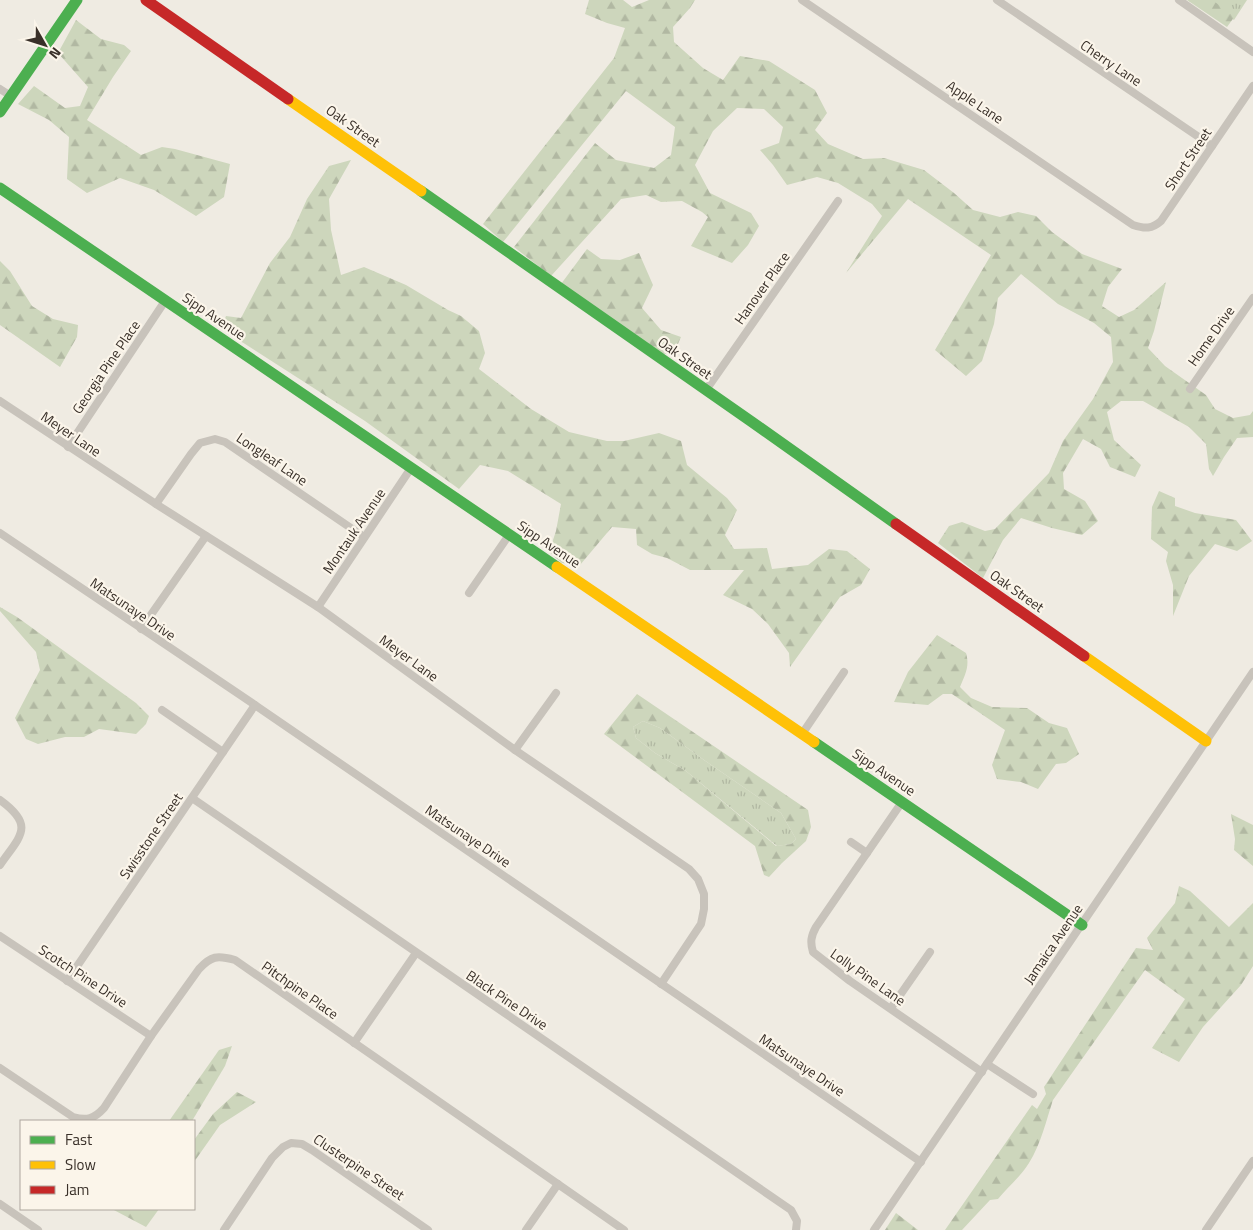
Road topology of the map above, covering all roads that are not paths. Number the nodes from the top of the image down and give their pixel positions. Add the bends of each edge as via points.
1 (77, 0) edge
2 (146, 0) edge
3 (802, 0) edge
4 (997, 0) edge
5 (1179, 0) edge
6 (1253, 52) edge
7 (1253, 86) edge
8 (0, 89) edge
9 (11, 96) junction
10 (0, 112) edge
11 (1212, 146) junction
12 (0, 188) edge
13 (838, 201) dead end
14 (1133, 225) joint
15 (1253, 298) edge
16 (165, 301) junction
17 (1190, 389) dead end
18 (706, 390) junction
19 (0, 401) edge
20 (68, 447) junction
21 (411, 468) junction
22 (156, 504) junction
23 (0, 533) edge
24 (509, 535) junction
25 (206, 536) junction
26 (364, 537) junction
27 (469, 593) dead end
28 (318, 607) junction
29 (140, 629) junction
30 (844, 672) dead end
31 (1253, 672) edge
32 (556, 692) dead end
33 (255, 705) junction
34 (162, 710) dead end
35 (802, 734) junction
36 (1206, 741) junction
37 (515, 750) junction
38 (223, 752) junction
39 (192, 798) junction
40 (0, 800) edge
41 (902, 802) junction
42 (851, 842) dead end
43 (867, 853) junction
44 (0, 865) edge
45 (1082, 925) junction
46 (0, 936) edge
47 (930, 952) dead end
48 (416, 953) junction
49 (67, 980) junction
50 (662, 984) junction
51 (891, 1008) junction
52 (152, 1036) junction
53 (354, 1043) junction
54 (987, 1064) junction
55 (0, 1068) edge
56 (982, 1072) junction
57 (1033, 1094) dead end
58 (1253, 1160) edge
59 (921, 1162) junction
60 (558, 1184) junction
61 (0, 1204) edge
62 (225, 1228) edge
63 (38, 1230) edge
64 (234, 1230) edge
65 (428, 1230) edge
66 (526, 1230) edge
67 (624, 1230) edge
68 (796, 1230) edge
69 (874, 1230) edge
70 (1206, 1230) edge

1 - 9 street
2 - 18 street, Oak Street
3 - 14 street, Apple Lane
4 - 11 street, Cherry Lane
5 - 6 street
7 - 11 street, Short Street
8 - 9 street
9 - 10 street
11 - 14 street, Short Street via 1156,226
12 - 16 street, Sipp Avenue
13 - 18 street, Hanover Place
15 - 17 street, Home Drive
16 - 20 street, Georgia Pine Place
16 - 21 street, Sipp Avenue
18 - 36 street, Oak Street
19 - 20 street, Meyer Lane
20 - 22 street, Meyer Lane
21 - 24 street, Sipp Avenue
21 - 26 street, Montauk Avenue
22 - 25 street, Meyer Lane
22 - 26 street, Longleaf Lane via 200,443 215,439 225,442
23 - 29 street, Matsunaye Drive
24 - 27 street
24 - 35 street, Sipp Avenue
25 - 28 street, Meyer Lane
25 - 29 street
26 - 28 street, Montauk Avenue
28 - 37 street, Meyer Lane
29 - 33 street, Matsunaye Drive
30 - 35 street
31 - 36 street, Jamaica Avenue
32 - 37 street
33 - 38 street, Swisstone Street
33 - 50 street, Matsunaye Drive
34 - 38 street
35 - 41 street, Sipp Avenue
36 - 45 street, Jamaica Avenue
37 - 50 street, Meyer Lane via 689,869 698,879 704,894 701,924
38 - 39 street, Swisstone Street
39 - 48 street, Black Pine Drive
39 - 49 street, Swisstone Street
40 - 44 street via 21,820 22,828 19,838
41 - 43 street, Lolly Pine Lane
41 - 45 street, Sipp Avenue
42 - 43 street
43 - 51 street, Lolly Pine Lane via 816,927 811,936 811,946 818,958
45 - 54 street, Jamaica Avenue
46 - 49 street, Scotch Pine Drive
47 - 51 street
48 - 53 street
48 - 68 street, Black Pine Drive via 791,1210 797,1220
49 - 52 street, Scotch Pine Drive
50 - 59 street, Matsunaye Drive
51 - 56 street, Lolly Pine Lane
52 - 53 street, Pitchpine Place via 198,969 214,957 224,957 234,960
52 - 55 street, Pitchpine Place via 104,1108 90,1118 73,1117
53 - 60 street, Pitchpine Place
54 - 56 street, Jamaica Avenue
54 - 57 street
56 - 59 street, Jamaica Avenue
58 - 70 street
59 - 69 street, Jamaica Avenue
60 - 66 street
60 - 67 street, Pitchpine Place
61 - 63 street
62 - 64 street
62 - 65 street, Clusterpine Street via 272,1158 291,1143 307,1147

